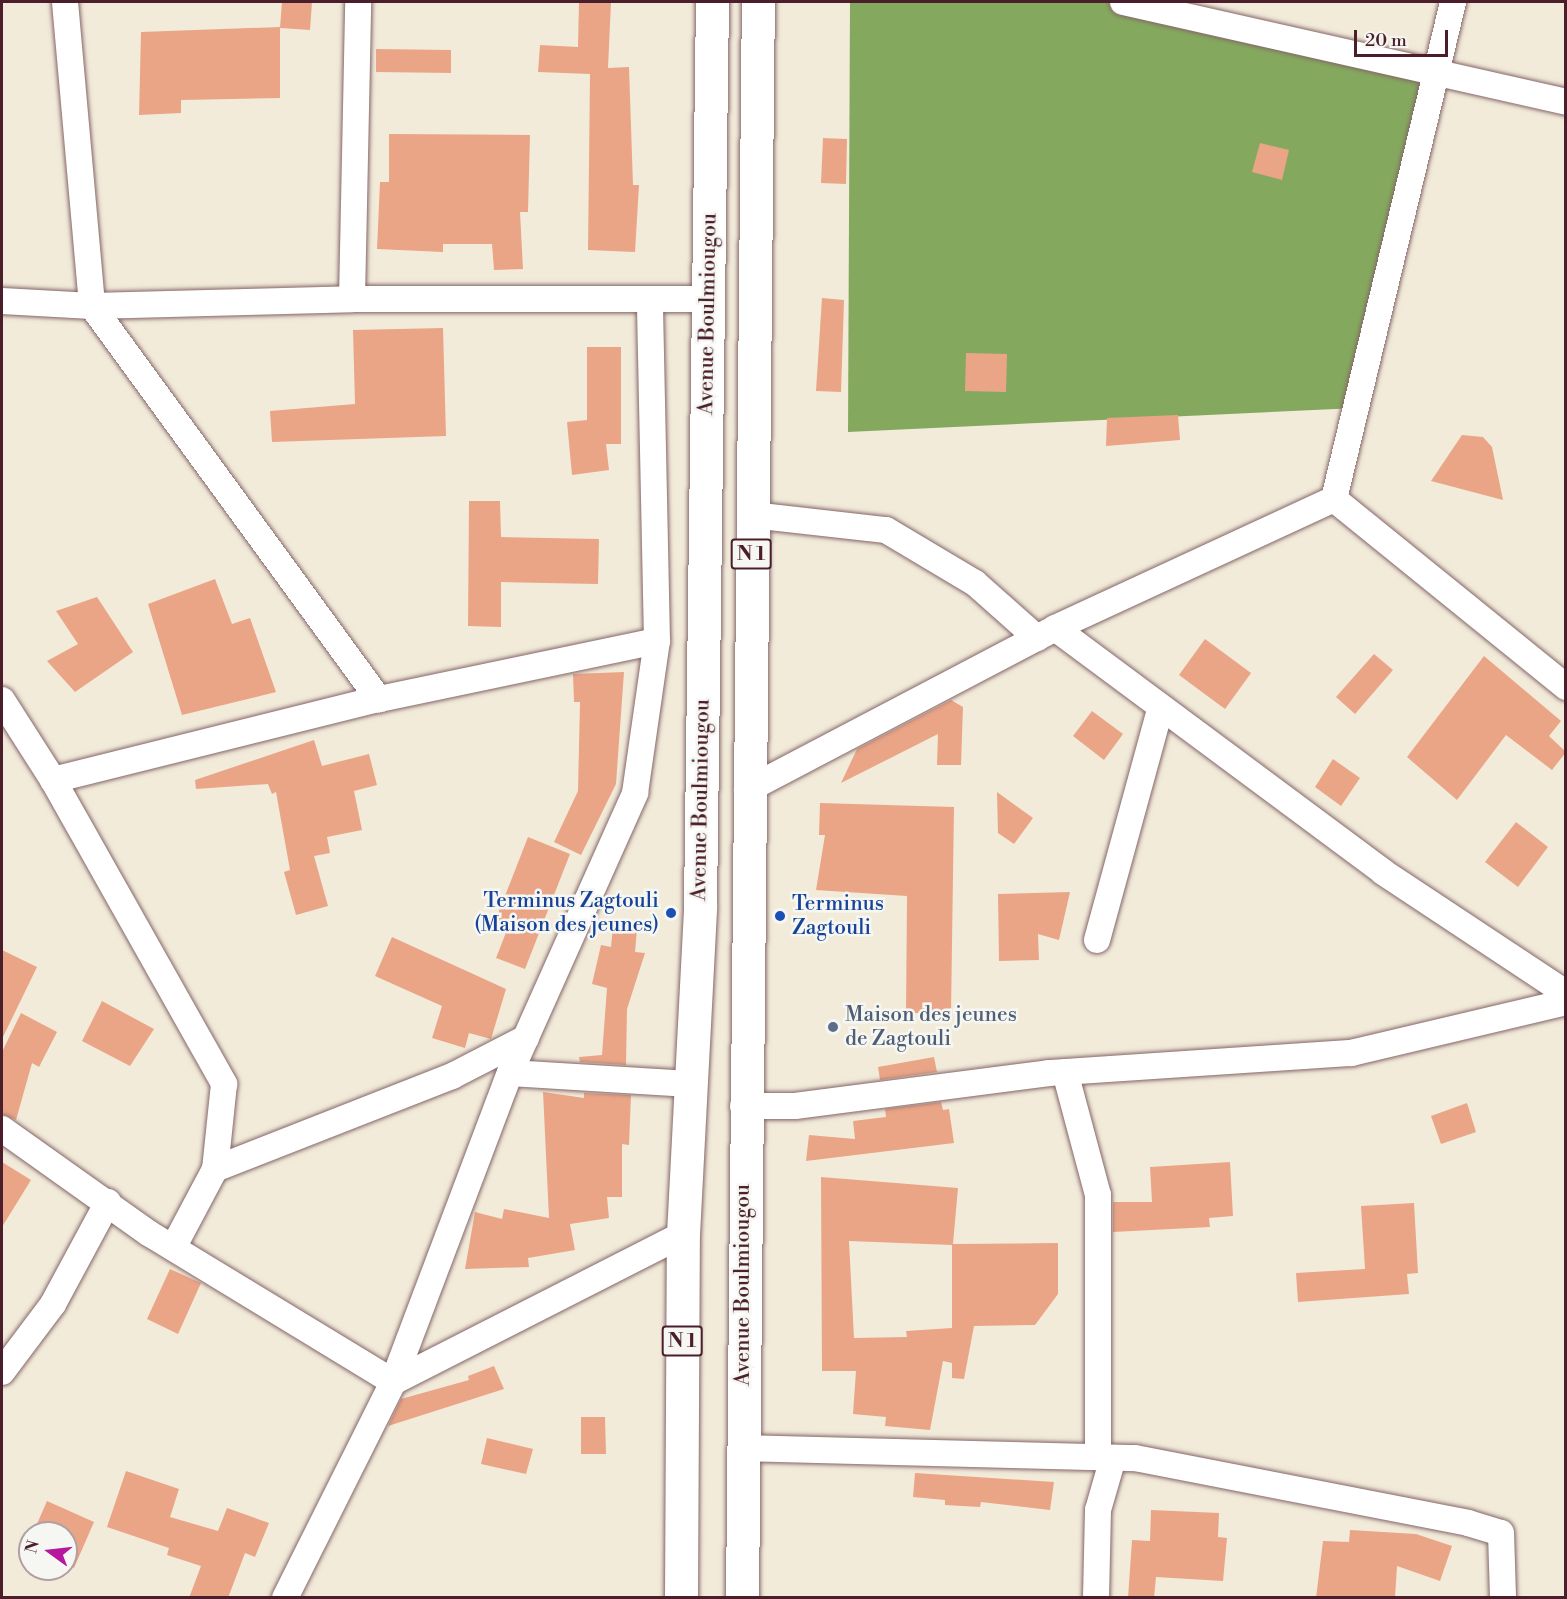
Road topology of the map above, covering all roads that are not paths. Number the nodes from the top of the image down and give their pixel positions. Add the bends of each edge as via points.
1 (65, 2) edge
2 (358, 2) edge
3 (712, 2) edge
4 (758, 2) edge
5 (1132, 2) edge
6 (1453, 2) edge
7 (1434, 72) junction
8 (1566, 102) edge
9 (352, 299) junction
10 (709, 299) junction
11 (650, 300) junction
12 (2, 301) edge
13 (92, 306) junction
14 (1334, 499) junction
15 (752, 515) junction
16 (1046, 633) junction
17 (657, 641) junction
18 (1566, 687) edge
19 (379, 699) junction
20 (2, 700) edge
21 (1160, 709) junction
22 (52, 780) junction
23 (747, 790) junction
24 (1097, 940) dead end
25 (1566, 993) edge
26 (1566, 1002) edge
27 (526, 1038) junction
28 (1065, 1072) junction
29 (510, 1073) junction
30 (690, 1084) junction
31 (743, 1106) junction
32 (2, 1129) edge
33 (215, 1168) junction
34 (108, 1202) junction
35 (682, 1234) junction
36 (173, 1248) junction
37 (2, 1372) edge
38 (393, 1382) junction
39 (743, 1448) junction
40 (1106, 1457) junction
41 (285, 1598) edge
42 (681, 1598) edge
43 (742, 1598) edge
44 (1096, 1598) edge
45 (1503, 1598) edge

1 - 13 street
2 - 9 street
3 - 10 highway, Avenue Boulmiougou / N 1
4 - 15 highway, Avenue Boulmiougou / N 1
5 - 7 street
6 - 7 street
7 - 8 street
7 - 14 street via 1417,167
9 - 11 street
9 - 13 street
10 - 11 street
10 - 30 highway, Avenue Boulmiougou / N 1 via 700,905
11 - 17 street
12 - 13 street
13 - 19 street
14 - 16 street
14 - 18 street
15 - 16 street via 886,530
15 - 23 highway, Avenue Boulmiougou / N 1
16 - 21 street
16 - 23 street
17 - 19 street
17 - 27 street via 635,793
19 - 22 street
20 - 22 street
21 - 24 street
21 - 25 street via 1383,872
22 - 33 street via 224,1084
23 - 31 highway, Avenue Boulmiougou / N 1
26 - 28 street via 1514,1019 1351,1053
27 - 29 street
27 - 33 street via 452,1076
28 - 31 street via 795,1106
28 - 40 street via 1098,1195
29 - 30 street
29 - 38 street
30 - 35 highway, Avenue Boulmiougou / N 1
31 - 39 highway, Avenue Boulmiougou / N 1
32 - 34 street
33 - 36 street
34 - 36 street
34 - 37 street via 53,1304
35 - 38 street
35 - 42 highway, Avenue Boulmiougou / N 1
36 - 38 street
38 - 41 street
39 - 40 street
39 - 43 highway, Avenue Boulmiougou / N 1
40 - 44 street via 1098,1510
40 - 45 street via 1501,1533

